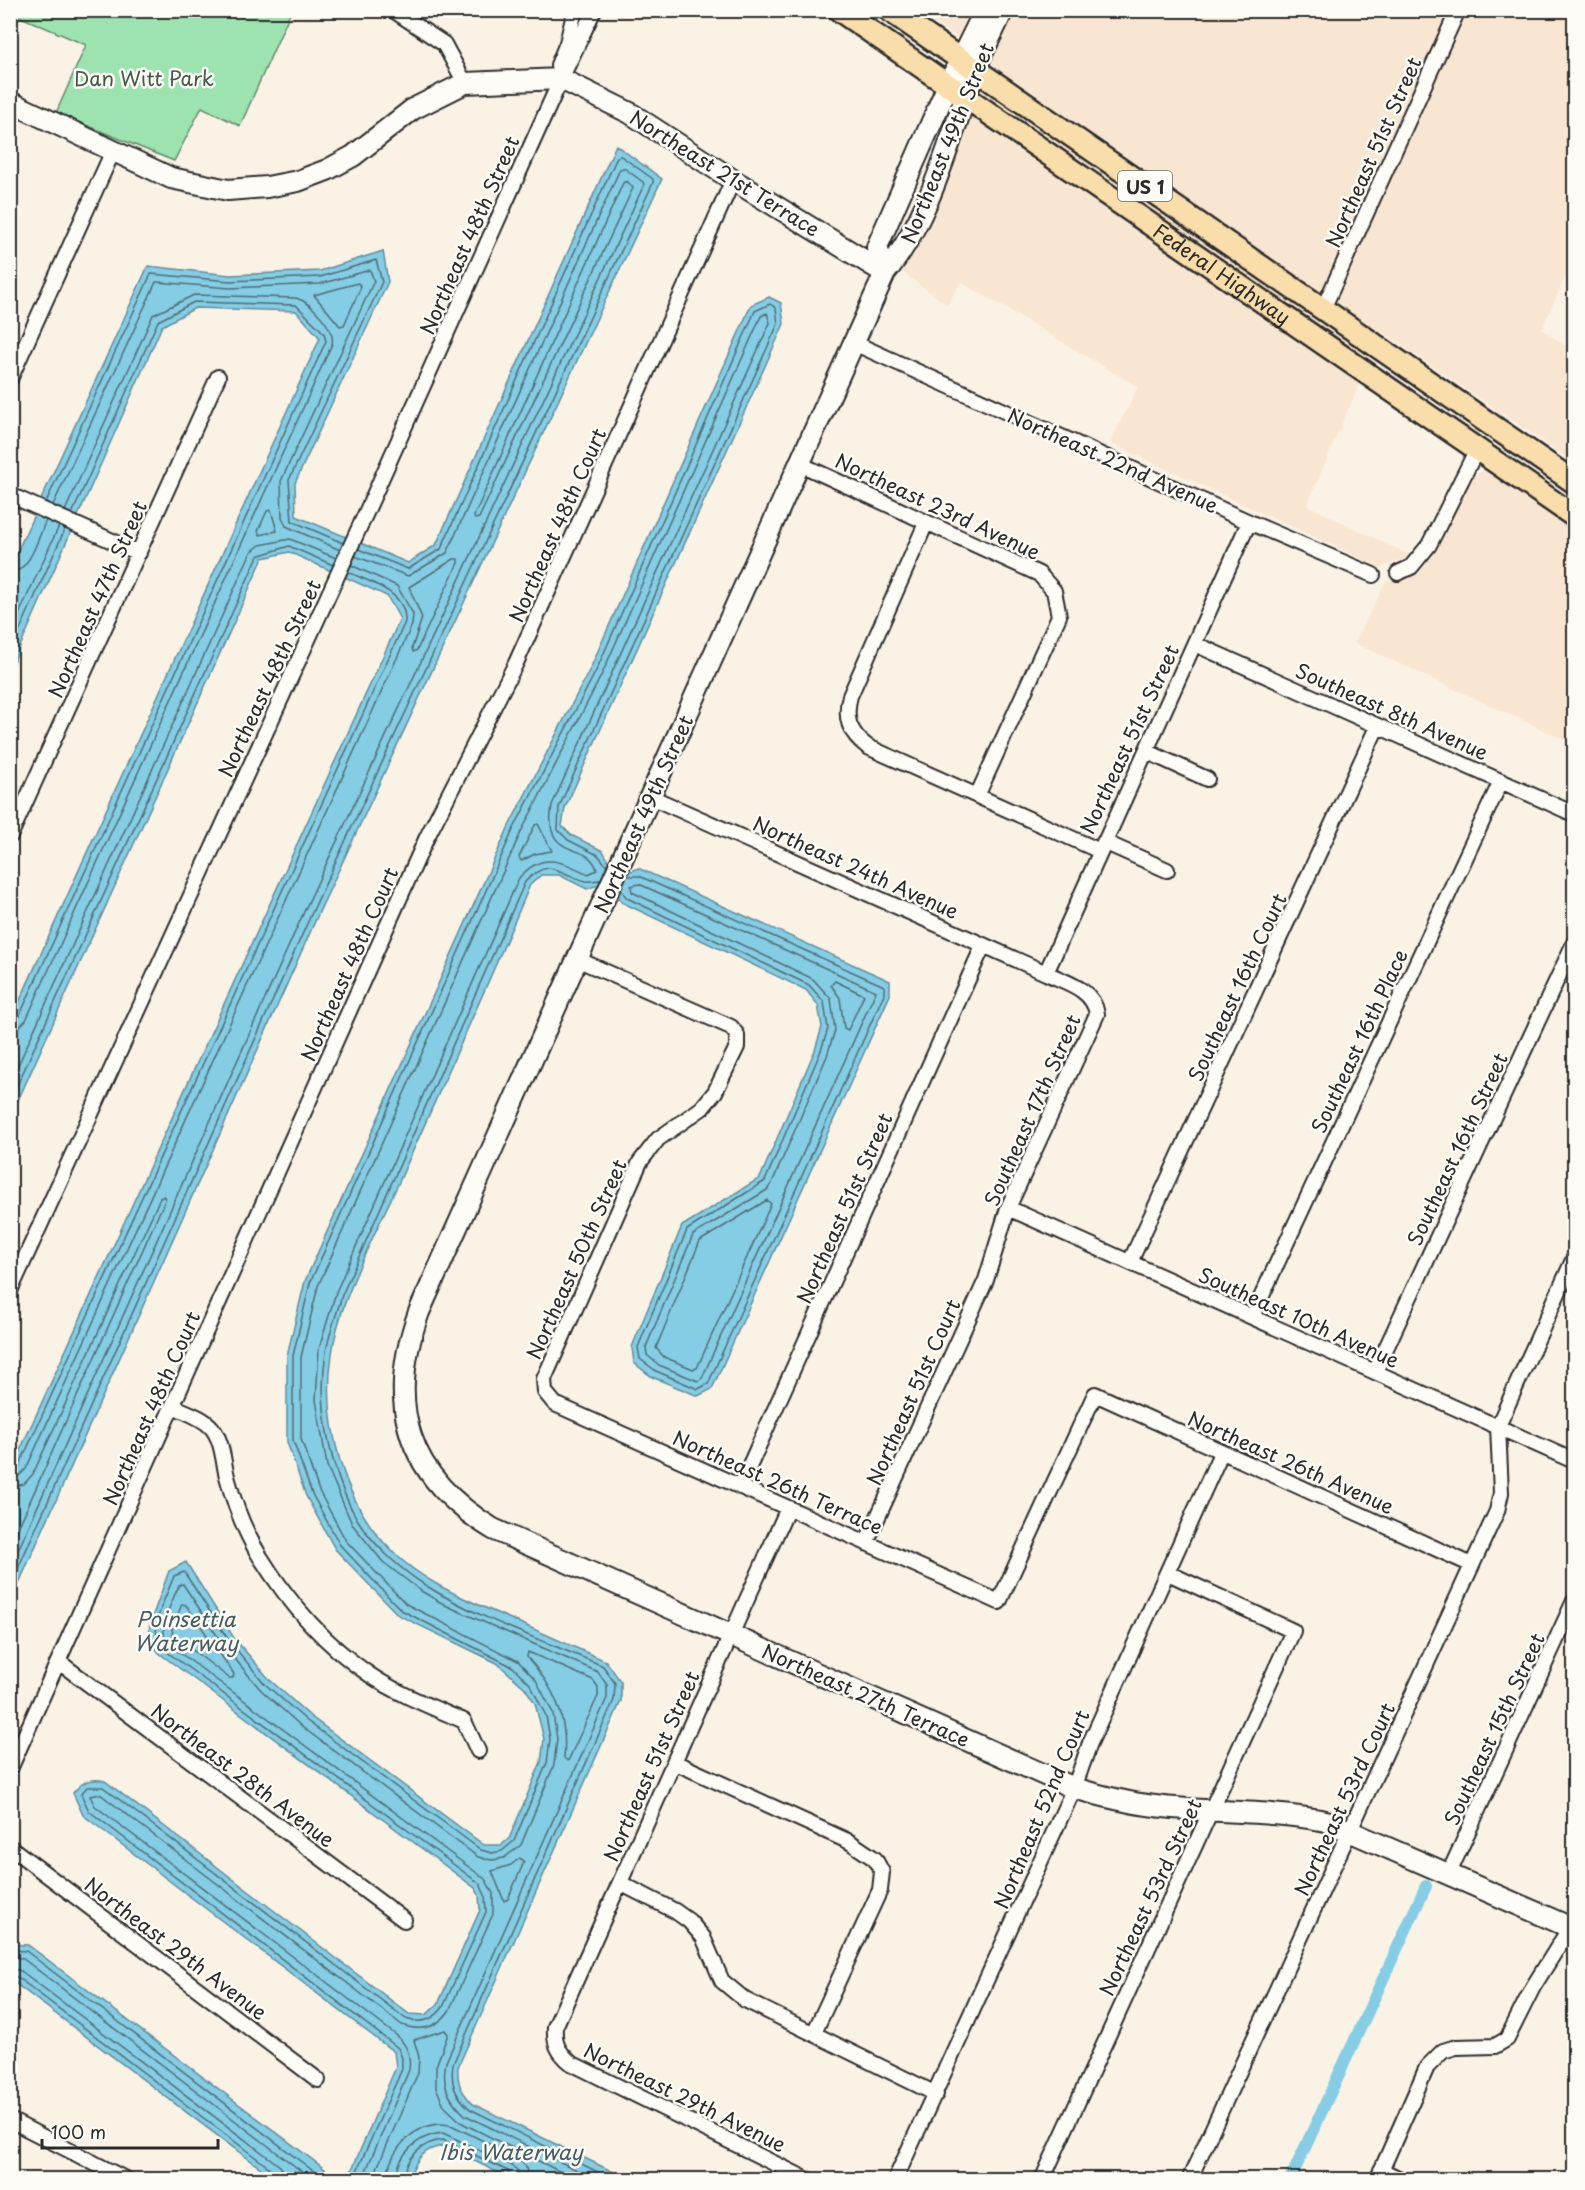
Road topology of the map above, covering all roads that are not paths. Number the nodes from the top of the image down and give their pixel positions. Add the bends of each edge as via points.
1 (393, 10) edge
2 (575, 10) edge
3 (594, 10) edge
4 (839, 10) edge
5 (889, 10) edge
6 (985, 10) edge
7 (1003, 10) edge
8 (1458, 10) edge
9 (968, 64) junction
10 (561, 79) junction
11 (465, 83) junction
12 (948, 85) junction
13 (966, 97) junction
14 (10, 102) edge
15 (113, 151) junction
16 (733, 180) junction
17 (885, 273) junction
18 (1260, 300) junction
19 (1323, 309) junction
20 (854, 343) junction
21 (1401, 362) junction
22 (1355, 365) junction
23 (218, 377) dead end
24 (10, 379) edge
25 (1477, 449) junction
26 (1534, 454) junction
27 (800, 464) junction
28 (1575, 482) edge
29 (10, 495) edge
30 (1575, 516) edge
31 (1249, 522) junction
32 (926, 523) junction
33 (139, 553) junction
34 (1398, 573) dead end
35 (1373, 575) dead end
36 (1195, 644) junction
37 (1377, 726) junction
38 (1146, 751) junction
39 (1208, 779) dead end
40 (1501, 781) junction
41 (977, 796) junction
42 (651, 797) junction
43 (1575, 814) edge
44 (10, 836) edge
45 (1102, 846) junction
46 (1167, 870) dead end
47 (1575, 942) edge
48 (982, 946) junction
49 (579, 960) junction
50 (1046, 973) junction
51 (1008, 1208) junction
52 (995, 1256) joint
53 (1575, 1257) edge
54 (1130, 1262) junction
55 (10, 1292) edge
56 (1252, 1317) junction
57 (405, 1357) joint
58 (1375, 1372) junction
59 (545, 1392) joint
60 (173, 1406) junction
61 (1498, 1426) junction
62 (1221, 1453) junction
63 (1575, 1461) edge
64 (741, 1487) junction
65 (788, 1508) junction
66 (866, 1543) junction
67 (1472, 1565) junction
68 (1168, 1573) junction
69 (1575, 1601) edge
70 (999, 1602) joint
71 (732, 1635) junction
72 (59, 1662) junction
73 (478, 1752) dead end
74 (674, 1762) junction
75 (10, 1769) edge
76 (1074, 1788) junction
77 (1212, 1810) junction
78 (1351, 1832) junction
79 (10, 1847) edge
80 (1449, 1873) junction
81 (620, 1883) junction
82 (404, 1920) dead end
83 (1574, 1926) edge
84 (814, 2033) junction
85 (554, 2040) joint
86 (318, 2080) dead end
87 (936, 2094) junction
88 (10, 2120) edge
89 (1379, 2175) edge
90 (127, 2180) edge
91 (808, 2180) edge
92 (895, 2180) edge
93 (1042, 2180) edge
94 (1189, 2180) edge
95 (1402, 2180) edge

1 - 11 street via 444,44
2 - 10 street, Northeast 48th Street via 558,65
3 - 10 street, Northeast 48th Street
4 - 12 main road, Federal Highway / US 1
5 - 9 main road, Federal Highway / US 1
6 - 9 street, Northeast 49th Street
7 - 9 street, Northeast 49th Street
8 - 19 street, Northeast 51st Street
9 - 12 street, Northeast 49th Street
9 - 13 street, Northeast 49th Street
9 - 19 main road, Federal Highway / US 1
10 - 11 street
10 - 16 street, Northeast 21st Terrace via 630,113
10 - 55 street, Northeast 48th Street
11 - 15 street via 413,109 353,156 327,170 267,187 228,190 200,185 171,177
12 - 13 main road, Federal Highway / US 1
12 - 17 street, Northeast 49th Street via 877,247
13 - 17 street, Northeast 49th Street via 928,197 901,254
13 - 18 main road, Federal Highway / US 1
14 - 15 street
15 - 24 street
16 - 17 street, Northeast 21st Terrace
16 - 60 street, Northeast 48th Court via 516,663 427,837
17 - 20 street, Northeast 49th Street
18 - 19 main road via 1306,311
18 - 22 main road, Federal Highway / US 1
19 - 21 main road, Federal Highway / US 1
20 - 27 street, Northeast 49th Street
20 - 31 street, Northeast 22nd Avenue
21 - 22 main road via 1362,358
21 - 26 main road, Federal Highway / US 1
22 - 25 main road, Federal Highway / US 1
23 - 33 street, Northeast 47th Street
25 - 26 main road via 1510,447
25 - 30 main road, Federal Highway / US 1
25 - 34 street via 1429,545 1411,567
26 - 28 main road, Federal Highway / US 1
27 - 32 street, Northeast 23rd Avenue
27 - 42 street, Northeast 49th Street
29 - 33 street
31 - 35 street, Northeast 22nd Avenue
31 - 36 street, Northeast 51st Street
32 - 41 street via 846,712 857,739 868,747
32 - 41 street, Northeast 23rd Avenue via 1039,574 1054,591 1059,616
33 - 44 street, Northeast 47th Street
36 - 37 street, Southeast 8th Avenue
36 - 38 street, Northeast 51st Street
37 - 40 street, Southeast 8th Avenue
37 - 54 street, Southeast 16th Court
38 - 39 street
38 - 45 street, Northeast 51st Street
40 - 43 street, Southeast 8th Avenue
40 - 56 street, Southeast 16th Place
41 - 45 street
42 - 48 street, Northeast 24th Avenue
42 - 49 street, Northeast 49th Street
45 - 46 street
45 - 50 street, Northeast 51st Street
47 - 58 street, Southeast 16th Street
48 - 50 street, Northeast 24th Avenue
48 - 64 street, Northeast 51st Street
49 - 57 street, Northeast 49th Street via 419,1312
49 - 59 street, Northeast 50th Street via 731,1027 737,1035 737,1047 715,1092 702,1108 658,1139 639,1162 543,1379
50 - 51 street, Southeast 17th Street via 1086,992 1095,1001 1097,1014
51 - 52 street, Southeast 17th Street
51 - 54 street, Southeast 10th Avenue
52 - 66 street, Northeast 51st Court
53 - 61 street
54 - 56 street, Southeast 10th Avenue
56 - 58 street, Southeast 10th Avenue
57 - 71 street, Northeast 27th Terrace via 402,1386 414,1445 443,1492 467,1514
58 - 61 street, Southeast 10th Avenue
59 - 64 street, Northeast 26th Terrace via 555,1404
60 - 72 street, Northeast 48th Court
60 - 73 street via 214,1430 247,1532 303,1617 370,1675 464,1721
61 - 63 street, Southeast 10th Avenue
61 - 67 street, Northeast 53rd Court via 1501,1493 1497,1511
62 - 67 street, Northeast 26th Avenue
62 - 68 street, Northeast 52nd Court
62 - 70 street, Northeast 26th Avenue via 1095,1394
64 - 65 street, Northeast 26th Terrace
65 - 66 street, Northeast 26th Terrace
65 - 71 street, Northeast 51st Street
66 - 70 street, Northeast 26th Terrace
67 - 78 street, Northeast 53rd Court
68 - 76 street, Northeast 52nd Court via 1090,1743
68 - 77 street, Northeast 53rd Street via 1293,1631
69 - 80 street, Southeast 15th Street
71 - 74 street, Northeast 51st Street
71 - 76 street, Northeast 27th Terrace
72 - 75 street, Northeast 48th Court
72 - 82 street, Northeast 28th Avenue
74 - 81 street, Northeast 51st Street
74 - 84 street via 850,1842 875,1859 882,1872 880,1890
76 - 77 street, Northeast 27th Terrace via 1156,1806
76 - 87 street, Northeast 52nd Court
77 - 78 street, Northeast 27th Terrace via 1296,1816 1326,1821
77 - 93 street, Northeast 53rd Street
78 - 80 street, Northeast 27th Terrace
78 - 94 street, Northeast 53rd Court
79 - 86 street, Northeast 29th Avenue
80 - 83 street, Northeast 27th Terrace
81 - 84 street via 689,1921 702,1937 722,1981 745,2000
81 - 85 street, Northeast 51st Street via 555,2027
83 - 89 street via 1533,1987 1507,2038 1495,2046 1443,2051 1427,2067
84 - 87 street
85 - 91 street, Northeast 29th Avenue via 559,2053 572,2063
87 - 92 street, Northeast 52nd Court
88 - 90 street
89 - 95 street

